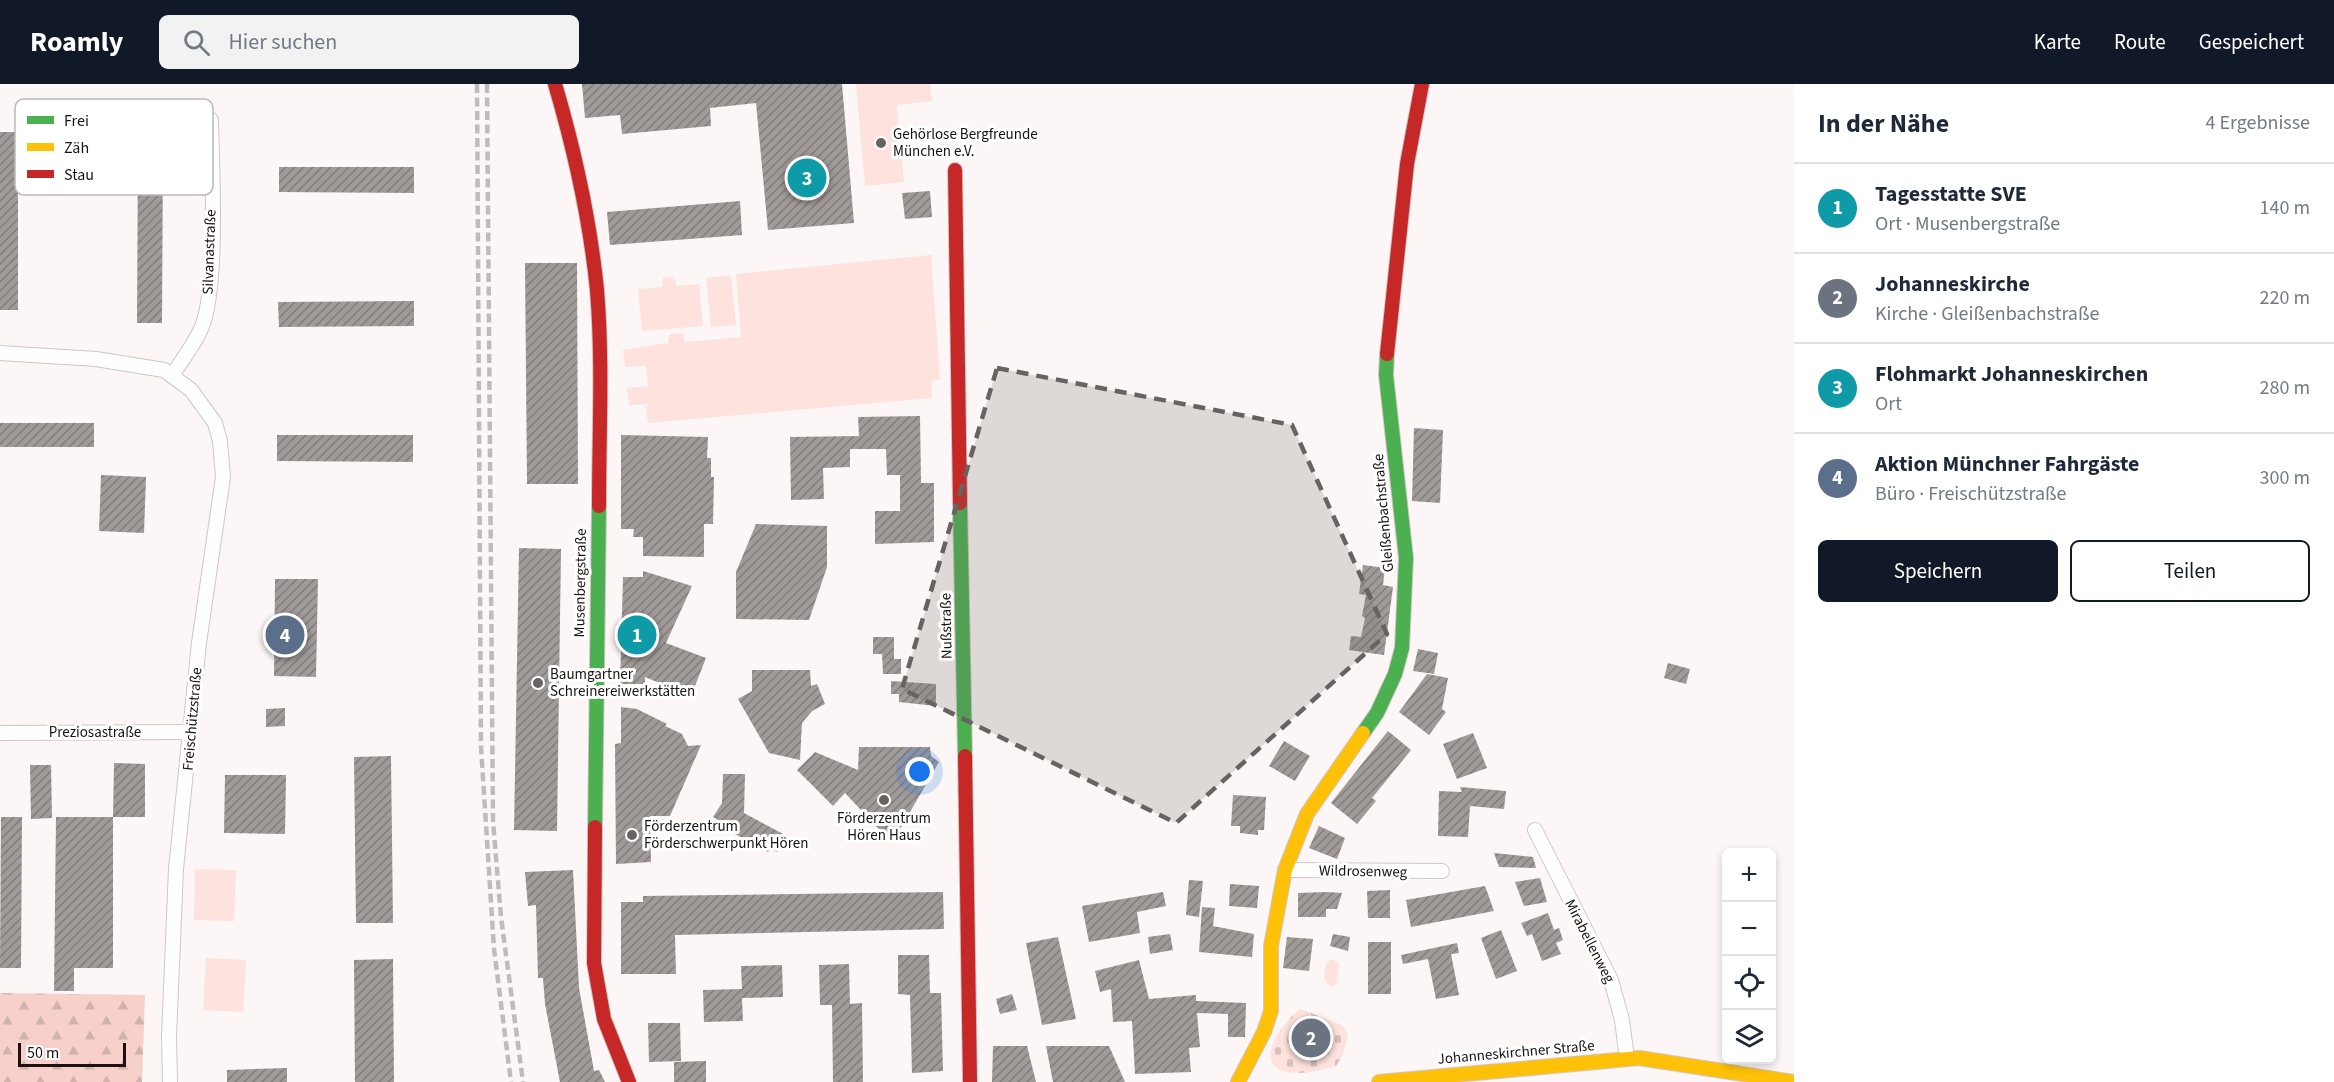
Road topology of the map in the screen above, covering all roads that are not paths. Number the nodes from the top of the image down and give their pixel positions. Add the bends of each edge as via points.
1 (555, 84) edge
2 (1422, 84) edge
3 (955, 170) dead end
4 (210, 195) edge
5 (0, 353) edge
6 (173, 374) junction
7 (191, 732) junction
8 (0, 733) edge
9 (1535, 830) dead end
10 (1285, 870) junction
11 (1442, 871) dead end
12 (1626, 1059) junction
13 (1416, 1080) edge
14 (170, 1082) edge
15 (629, 1082) edge
16 (970, 1082) edge
17 (1239, 1082) edge
18 (1378, 1082) edge
19 (1794, 1082) edge

1 - 15 street, Musenbergstraße via 579,167 598,287 594,963 604,1020
2 - 10 street, Gleißenbachstraße via 1407,164 1387,345 1386,375 1406,558 1402,648 1377,712 1307,814
3 - 16 street, Nußstraße
4 - 6 street, Silvanastraße via 207,306 201,330
5 - 6 street via 96,359
6 - 7 street, Freischützstraße via 191,390 215,423 223,477 199,643
7 - 8 street, Preziosastraße
7 - 14 street, Freischützstraße via 177,869
9 - 12 street, Mirabellenweg via 1611,980 1623,1020
10 - 11 street, Wildrosenweg
10 - 17 street, Gleißenbachstraße via 1271,946 1271,1011
12 - 13 street, Johanneskirchner Straße
12 - 19 street, Johanneskirchner Straße via 1656,1059
13 - 18 street, Johanneskirchner Straße

